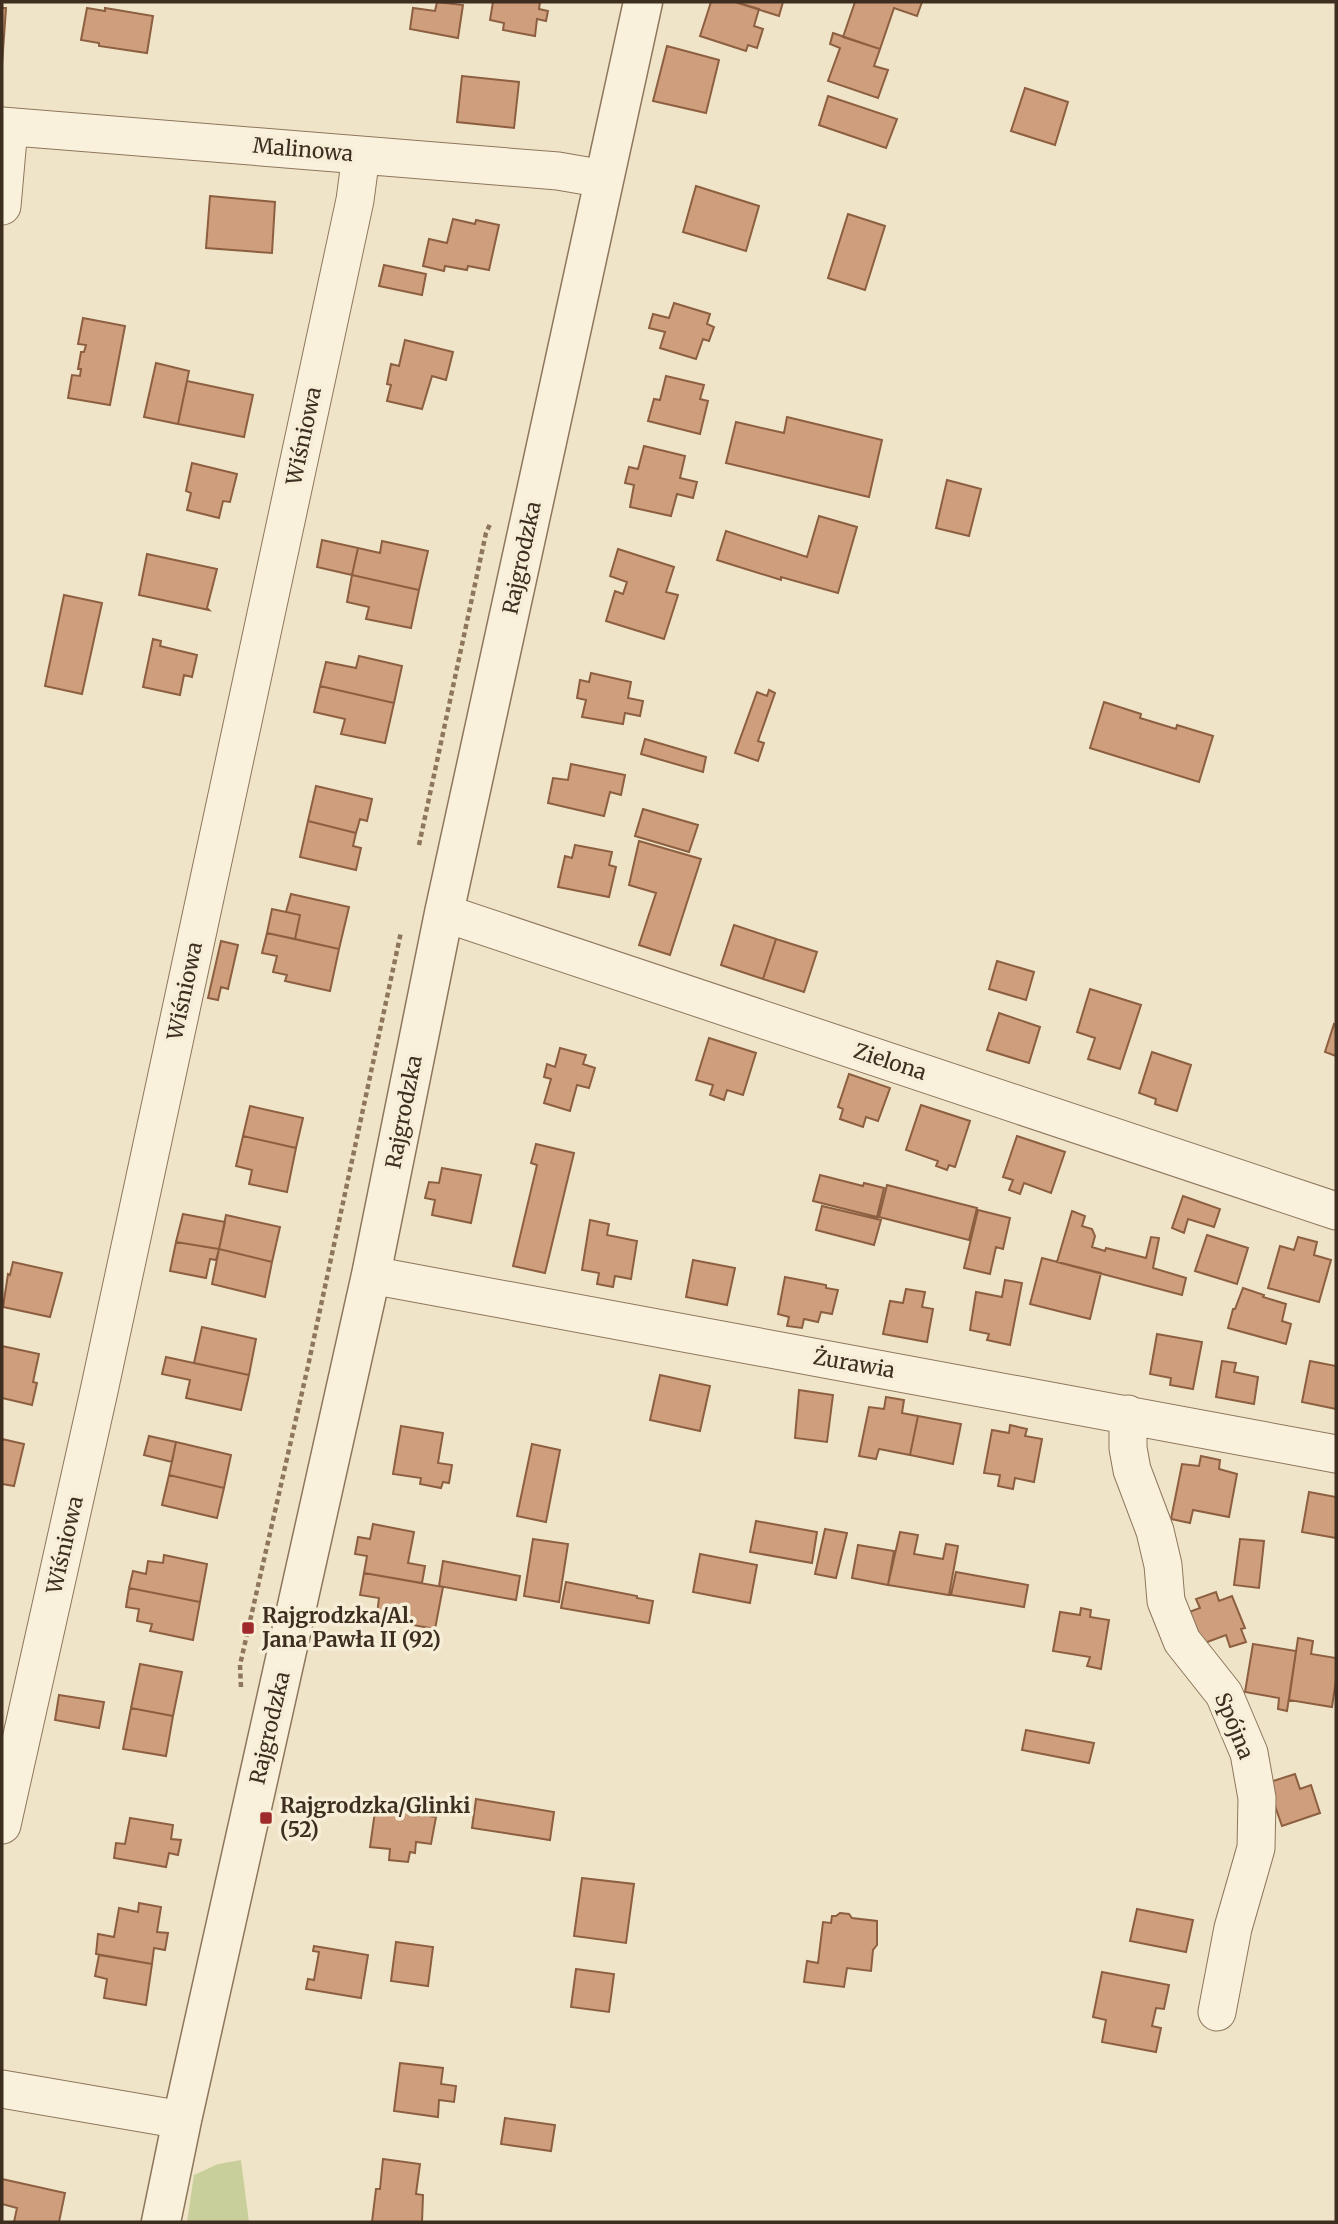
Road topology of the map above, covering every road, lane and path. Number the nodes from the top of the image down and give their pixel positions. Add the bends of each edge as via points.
1 (643, 2) edge
2 (5, 126) edge
3 (360, 155) junction
4 (604, 179) junction
5 (2, 205) edge
6 (444, 913) junction
7 (1336, 1211) edge
8 (371, 1275) junction
9 (1128, 1414) junction
10 (1336, 1454) edge
11 (2, 1825) edge
12 (1217, 2012) dead end
13 (2, 2090) edge
14 (182, 2120) junction
15 (161, 2222) edge

1 - 4 street, Rajgrodzka
2 - 3 street, Malinowa
2 - 5 street
3 - 4 street, Malinowa
3 - 11 street, Wiśniowa via 352,213
4 - 6 street, Rajgrodzka
6 - 7 street, Zielona
6 - 8 street, Rajgrodzka
8 - 9 street, Żurawia
8 - 14 street, Rajgrodzka
9 - 10 street, Żurawia
9 - 12 street, Spójna via 1132,1470 1155,1531 1166,1601 1182,1641 1224,1694 1249,1754 1257,1798 1256,1848 1233,1928
13 - 14 street
14 - 15 street, Rajgrodzka

